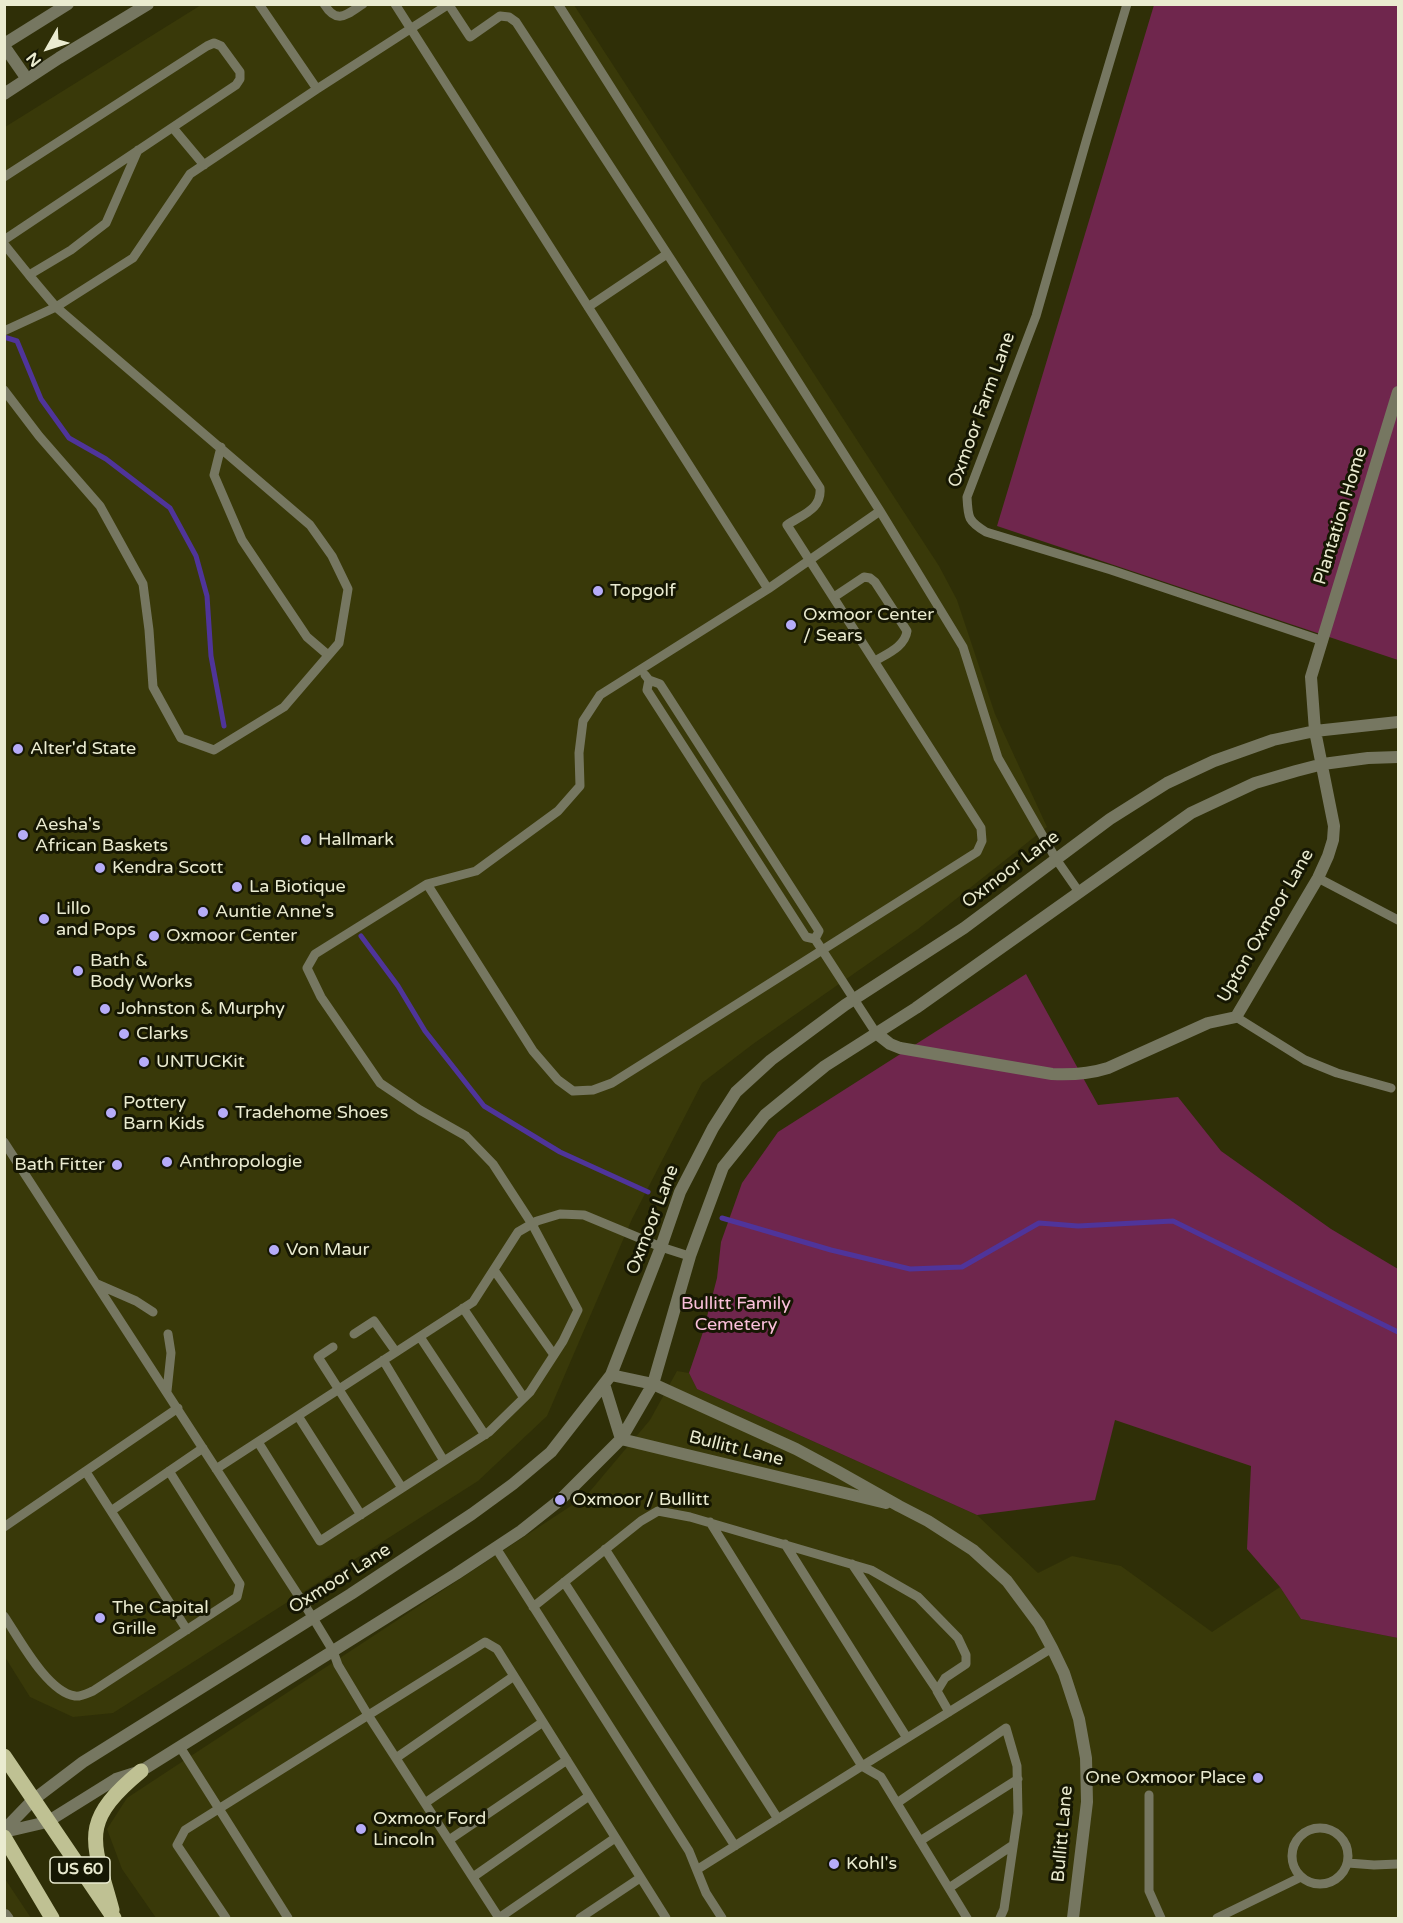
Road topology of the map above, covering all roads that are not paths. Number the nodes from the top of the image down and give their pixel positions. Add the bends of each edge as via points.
1 (68, 4) edge
2 (148, 4) edge
3 (259, 4) edge
4 (324, 4) edge
5 (363, 4) edge
6 (395, 4) edge
7 (449, 4) edge
8 (558, 4) edge
9 (1127, 4) edge
10 (411, 29) junction
11 (4, 45) edge
12 (27, 79) junction
13 (316, 89) junction
14 (4, 94) edge
15 (173, 128) junction
16 (138, 150) junction
17 (204, 165) junction
18 (4, 177) edge
19 (4, 242) edge
20 (667, 254) junction
21 (29, 275) junction
22 (56, 307) junction
23 (588, 307) junction
24 (4, 331) edge
25 (4, 390) edge
26 (1397, 397) edge
27 (221, 447) junction
28 (880, 511) junction
29 (810, 560) junction
30 (768, 589) junction
31 (834, 597) junction
32 (1323, 641) junction
33 (328, 655) junction
34 (874, 661) junction
35 (642, 669) junction
36 (649, 680) junction
37 (1398, 722) edge
38 (1315, 731) junction
39 (1398, 757) edge
40 (1323, 764) junction
41 (1056, 859) junction
42 (1318, 878) junction
43 (427, 884) junction
44 (1079, 892) junction
45 (1398, 920) edge
46 (815, 939) junction
47 (821, 949) junction
48 (854, 999) junction
49 (1236, 1017) junction
50 (876, 1033) junction
51 (1394, 1091) edge
52 (4, 1142) edge
53 (532, 1224) junction
54 (661, 1247) junction
55 (690, 1256) junction
56 (494, 1270) junction
57 (96, 1284) junction
58 (464, 1308) junction
59 (153, 1312) dead end
60 (168, 1334) dead end
61 (354, 1334) dead end
62 (420, 1337) junction
63 (333, 1347) dead end
64 (396, 1352) junction
65 (554, 1355) junction
66 (383, 1360) junction
67 (608, 1379) junction
68 (653, 1384) junction
69 (339, 1389) junction
70 (167, 1391) junction
71 (524, 1398) junction
72 (178, 1408) junction
73 (298, 1416) junction
74 (485, 1435) junction
75 (621, 1439) junction
76 (258, 1442) junction
77 (202, 1448) junction
78 (444, 1461) junction
79 (216, 1469) junction
80 (170, 1471) junction
81 (86, 1472) junction
82 (402, 1488) junction
83 (899, 1506) junction
84 (111, 1510) junction
85 (361, 1515) junction
86 (710, 1522) junction
87 (4, 1527) edge
88 (785, 1544) junction
89 (496, 1548) junction
90 (605, 1549) junction
91 (852, 1564) junction
92 (564, 1582) junction
93 (534, 1607) junction
94 (4, 1616) edge
95 (312, 1618) junction
96 (187, 1630) junction
97 (1052, 1648) junction
98 (333, 1651) junction
99 (514, 1676) junction
100 (937, 1690) junction
101 (949, 1712) junction
102 (368, 1715) junction
103 (543, 1722) junction
104 (907, 1738) junction
105 (180, 1747) junction
106 (4, 1756) edge
107 (396, 1758) junction
108 (567, 1760) junction
109 (862, 1766) junction
110 (141, 1771) junction
111 (1018, 1779) junction
112 (1149, 1795) dead end
113 (589, 1796) junction
114 (33, 1800) junction
115 (425, 1803) junction
116 (897, 1803) junction
117 (218, 1808) junction
118 (778, 1819) junction
119 (47, 1821) junction
120 (4, 1831) edge
121 (4, 1837) edge
122 (615, 1838) junction
123 (448, 1840) junction
124 (920, 1841) junction
125 (1013, 1845) junction
126 (735, 1846) junction
127 (1348, 1863) junction
128 (1398, 1864) edge
129 (698, 1869) junction
130 (473, 1877) junction
131 (1300, 1877) junction
132 (640, 1878) junction
133 (949, 1888) junction
134 (4, 1915) edge
135 (9, 1918) edge
136 (52, 1918) edge
137 (114, 1918) edge
138 (226, 1918) edge
139 (288, 1918) edge
140 (499, 1918) edge
141 (580, 1918) edge
142 (664, 1918) edge
143 (722, 1918) edge
144 (967, 1918) edge
145 (1000, 1918) edge
146 (1073, 1918) edge
147 (1161, 1918) edge
148 (1217, 1918) edge

1 - 11 street
2 - 12 street
3 - 13 lane
4 - 5 lane via 337,17
6 - 10 lane
7 - 10 lane
7 - 20 lane via 470,37 501,16 516,22
8 - 28 lane
9 - 32 lane, Oxmoor Farm Lane via 1036,316 967,497 968,514 973,524 986,532
10 - 13 lane
10 - 23 lane
11 - 12 street
12 - 14 street
13 - 17 lane
15 - 16 lane
15 - 17 lane
15 - 18 lane via 240,79 240,72 221,46 207,46
16 - 19 lane
16 - 21 lane via 106,223
17 - 22 lane via 190,174 133,258
19 - 21 lane
20 - 23 lane
20 - 29 lane via 820,488 818,504 787,525
21 - 22 lane
22 - 24 lane
22 - 27 lane
23 - 30 lane
25 - 33 lane via 100,506 143,584 153,687 181,738 214,750 284,708
26 - 32 street, Plantation Home
27 - 33 lane via 214,476 242,540 307,637
27 - 33 lane via 310,525 333,556 348,589 339,643
28 - 29 lane
28 - 41 lane via 963,647 998,758
29 - 30 lane
29 - 31 lane
30 - 35 lane
31 - 34 lane
31 - 34 lane via 864,577 875,582 888,602 906,632 906,639
32 - 38 street via 1311,677
34 - 47 lane via 981,828 982,841 977,852
35 - 36 lane
35 - 43 lane via 600,695 583,720 580,786 558,812 476,871
36 - 46 lane via 647,690 653,700 806,937
36 - 46 lane via 660,684 819,931
37 - 38 street, Oxmoor Lane
38 - 40 street, Upton Oxmoor Lane
38 - 41 street, Oxmoor Lane via 1254,745 1191,771 1110,819
39 - 40 street, Oxmoor Lane
40 - 42 street, Upton Oxmoor Lane via 1334,826 1333,840
40 - 44 street, Oxmoor Lane via 1255,783 1211,802 1173,824
41 - 44 lane
41 - 48 street, Oxmoor Lane via 964,928
42 - 45 lane
42 - 49 street, Upton Oxmoor Lane
43 - 47 lane via 533,1051 573,1091 593,1090 612,1083
43 - 53 lane via 315,954 307,968 321,997 380,1083 466,1136 493,1164
44 - 50 street, Oxmoor Lane
46 - 47 lane
47 - 48 lane
48 - 50 lane
48 - 54 street, Oxmoor Lane via 787,1047 736,1092 680,1192
49 - 50 street, Upton Oxmoor Lane via 1208,1023 1108,1068 1071,1075 900,1048
49 - 51 lane via 1305,1060
50 - 55 street, Oxmoor Lane via 825,1066 765,1115 723,1167
52 - 57 lane
53 - 54 lane via 560,1214 584,1215
53 - 56 lane via 518,1232
53 - 65 lane via 578,1310
54 - 55 lane
54 - 67 street, Oxmoor Lane
55 - 68 street, Oxmoor Lane
56 - 58 lane via 473,1302
56 - 65 lane
57 - 59 lane
57 - 70 lane
58 - 62 lane
58 - 71 lane
60 - 70 lane via 171,1353
61 - 64 lane via 375,1321
62 - 64 lane
62 - 74 lane
63 - 69 lane via 318,1357
64 - 66 lane
65 - 71 lane
66 - 69 lane
66 - 78 lane
67 - 68 street, Bullitt Lane
67 - 75 street
67 - 95 street, Oxmoor Lane via 551,1452 513,1484
68 - 75 street, Oxmoor Lane
68 - 83 street, Bullitt Lane via 795,1449
69 - 73 lane
69 - 82 lane
70 - 72 lane
71 - 74 lane
72 - 77 lane
72 - 81 lane
73 - 76 lane
73 - 85 lane
74 - 78 lane
75 - 83 street, Bullitt Lane
75 - 89 street, Oxmoor Lane via 560,1500
76 - 79 lane
76 - 85 lane via 320,1541
77 - 79 lane
77 - 80 lane
78 - 82 lane
79 - 95 lane
80 - 84 lane
80 - 96 lane via 240,1584 237,1597
81 - 84 lane
81 - 87 lane
82 - 85 lane
83 - 97 street, Bullitt Lane via 973,1550 1007,1581
84 - 96 lane
86 - 88 lane
86 - 90 lane via 658,1511
86 - 109 lane
88 - 91 lane
88 - 104 lane
89 - 93 lane
89 - 98 street, Oxmoor Lane
90 - 92 lane
90 - 118 lane
91 - 100 lane
91 - 100 lane via 871,1570 918,1597 958,1638 966,1664 945,1678
92 - 93 lane
92 - 126 lane
93 - 129 lane
94 - 96 lane via 42,1673 62,1691 77,1697 93,1691
95 - 98 lane
95 - 114 street, Oxmoor Lane via 84,1762
97 - 101 lane
97 - 146 street, Bullitt Lane via 1079,1719 1086,1758 1087,1802
98 - 102 lane
98 - 105 street, Oxmoor Lane
99 - 102 lane via 497,1649 485,1642
99 - 103 lane
99 - 107 lane
100 - 101 lane
101 - 104 lane
102 - 107 lane
102 - 117 lane
103 - 108 lane
103 - 115 lane
104 - 109 lane
105 - 110 street, Oxmoor Lane
105 - 117 lane
106 - 114 main road, US 60
107 - 115 lane
108 - 113 lane
108 - 123 lane
109 - 116 lane via 881,1777
109 - 118 lane
110 - 119 street, Oxmoor Lane via 116,1779
110 - 137 main road via 103,1809 95,1832
111 - 116 lane via 1006,1728
111 - 124 lane
111 - 125 lane
112 - 147 lane via 1149,1891
113 - 122 lane
113 - 130 lane
114 - 119 main road, US 60
114 - 120 street, Oxmoor Lane
115 - 123 lane
116 - 124 lane
117 - 138 lane via 185,1830 177,1845
117 - 139 lane
118 - 126 lane
119 - 120 street, Oxmoor Lane
119 - 137 main road, US 60
121 - 136 main road, US 60
122 - 132 lane
122 - 140 lane
123 - 130 lane
124 - 133 lane
125 - 133 lane
125 - 145 lane via 1005,1909
126 - 129 lane
127 - 128 lane
127 - 131 lane via 1342,1875 1326,1884 1317,1885
127 - 131 lane via 1348,1849 1337,1833 1310,1830 1295,1842 1292,1851
129 - 143 lane via 706,1893
130 - 140 lane
131 - 148 lane
132 - 141 lane
132 - 142 lane
133 - 144 lane
134 - 135 lane

